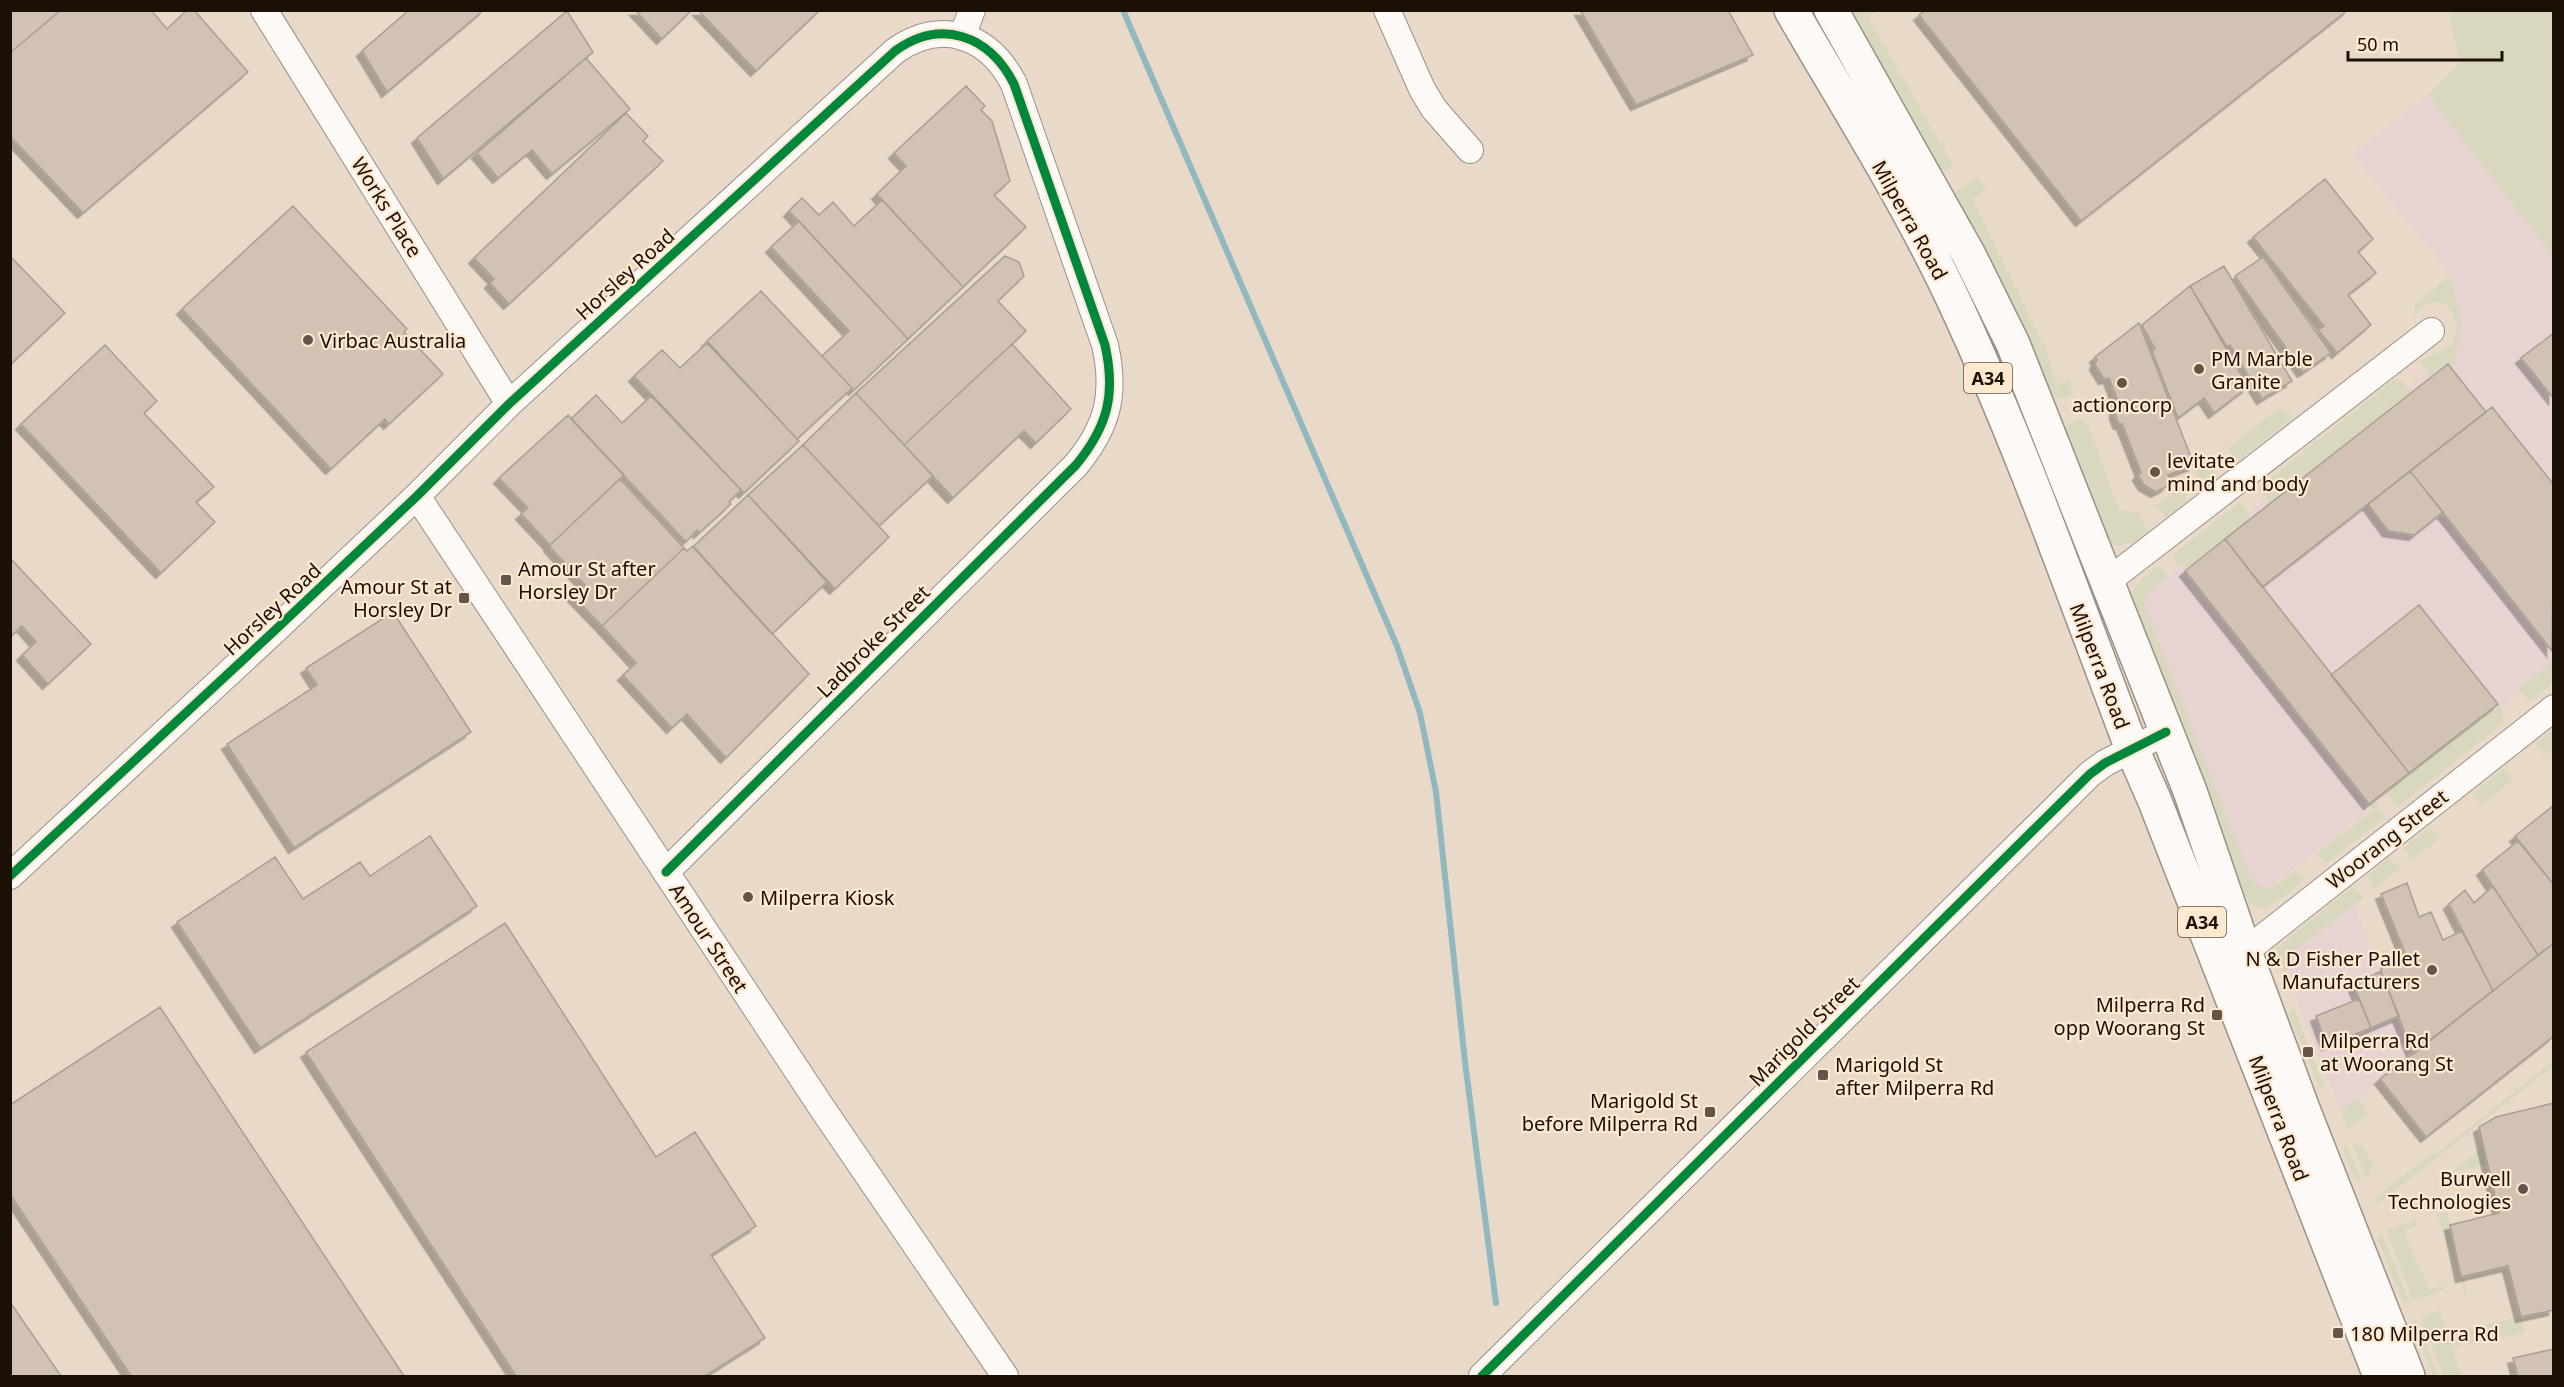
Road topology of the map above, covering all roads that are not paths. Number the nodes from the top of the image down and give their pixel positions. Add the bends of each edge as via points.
1 (264, 10) edge
2 (972, 10) edge
3 (1387, 10) edge
4 (1791, 10) edge
5 (1831, 10) edge
6 (962, 37) junction
7 (1470, 150) dead end
8 (2431, 331) dead end
9 (509, 404) junction
10 (1100, 431) joint
11 (417, 496) junction
12 (2108, 581) junction
13 (2553, 708) edge
14 (2166, 732) junction
15 (2132, 749) junction
16 (666, 872) junction
17 (10, 876) edge
18 (2233, 961) junction
19 (1005, 1377) edge
20 (1482, 1377) edge
21 (2380, 1377) edge
22 (2408, 1377) edge

1 - 9 street, Works Place
2 - 6 street
3 - 7 street via 1428,99
4 - 15 highway, Milperra Road / A34 via 1905,207 1952,298 2001,406
5 - 12 highway, Milperra Road / A34 via 1996,306
6 - 9 street, Horsley Road via 929,34 895,51
6 - 10 street, Horsley Road via 994,55 1014,84 1097,318 1110,367 1107,411
8 - 12 street
9 - 11 street, Horsley Road
10 - 16 street, Ladbroke Street via 1076,465
11 - 16 street, Amour Street
11 - 17 street, Horsley Road
12 - 14 highway, Milperra Road / A34
13 - 18 street, Woorang Street
14 - 15 street, Marigold Street
14 - 18 highway, Milperra Road / A34 via 2190,791
15 - 18 highway, Milperra Road / A34
15 - 20 street, Marigold Street via 2090,774
16 - 19 street, Amour Street
18 - 21 highway, Milperra Road / A34
18 - 22 highway, Milperra Road / A34 via 2307,1119

